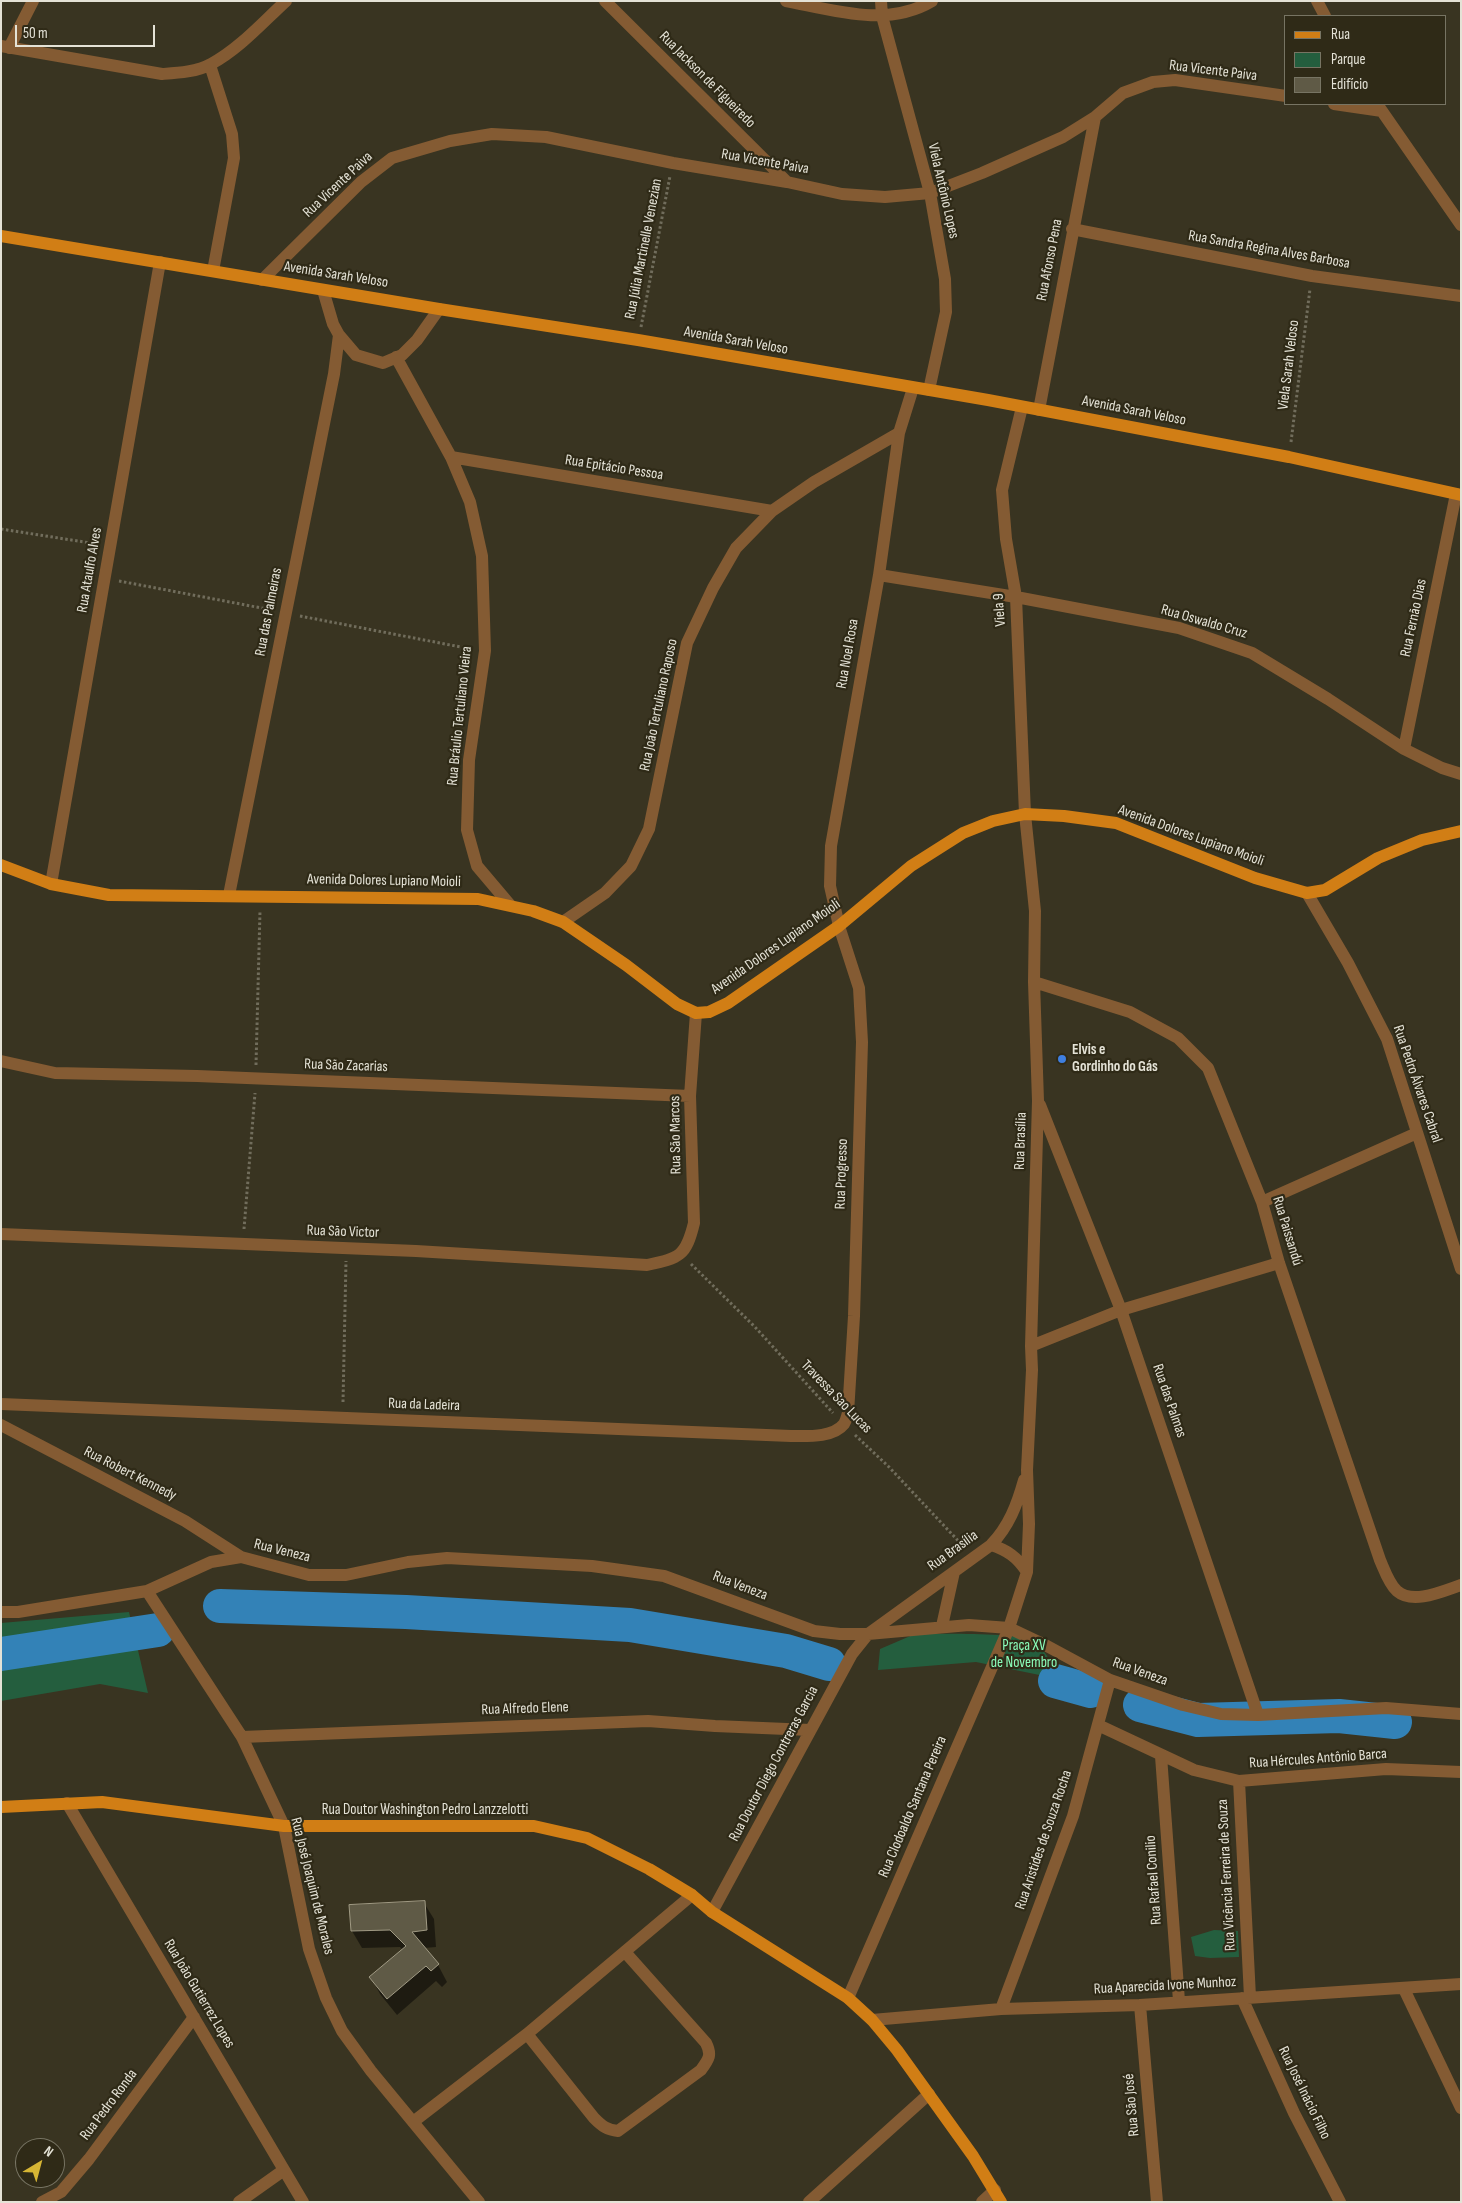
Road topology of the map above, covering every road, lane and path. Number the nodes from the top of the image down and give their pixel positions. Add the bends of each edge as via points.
1 (33, 1) edge
2 (286, 1) edge
3 (605, 1) edge
4 (881, 1) edge
5 (932, 1) edge
6 (1316, 1) edge
7 (789, 2) edge
8 (1325, 15) edge
9 (882, 16) junction
10 (5, 47) edge
11 (210, 65) junction
12 (1284, 96) edge
13 (1349, 105) edge
14 (1379, 107) edge
15 (1095, 117) junction
16 (673, 163) junction
17 (787, 182) junction
18 (930, 193) junction
19 (1461, 225) edge
20 (1072, 229) junction
21 (1, 236) edge
22 (160, 262) junction
23 (213, 271) junction
24 (1312, 276) junction
25 (262, 280) junction
26 (323, 290) junction
27 (1461, 296) edge
28 (439, 309) junction
29 (339, 335) junction
30 (638, 340) junction
31 (396, 357) junction
32 (913, 388) junction
33 (929, 390) junction
34 (1022, 407) junction
35 (1039, 410) junction
36 (899, 433) junction
37 (451, 457) junction
38 (1289, 457) junction
39 (1458, 494) edge
40 (772, 511) junction
41 (1, 530) edge
42 (111, 547) junction
43 (879, 575) junction
44 (1016, 597) junction
45 (1404, 749) junction
46 (1461, 774) edge
47 (1025, 814) junction
48 (1461, 831) edge
49 (1, 865) edge
50 (51, 884) junction
51 (1307, 893) junction
52 (229, 895) junction
53 (260, 895) junction
54 (510, 905) junction
55 (563, 922) junction
56 (839, 926) junction
57 (1034, 982) junction
58 (696, 1013) junction
59 (1, 1061) edge
60 (256, 1079) junction
61 (690, 1096) junction
62 (1038, 1101) junction
63 (1417, 1133) junction
64 (1262, 1202) junction
65 (1, 1234) edge
66 (243, 1244) junction
67 (347, 1248) junction
68 (681, 1254) junction
69 (1460, 1262) edge
70 (1279, 1263) junction
71 (1121, 1310) junction
72 (1031, 1346) junction
73 (1, 1404) edge
74 (343, 1418) junction
75 (843, 1424) junction
76 (1, 1425) edge
77 (1027, 1470) junction
78 (991, 1545) junction
79 (241, 1557) junction
80 (973, 1557) junction
81 (954, 1572) junction
82 (1027, 1572) junction
83 (1461, 1585) edge
84 (146, 1591) junction
85 (1, 1612) edge
86 (942, 1626) junction
87 (1009, 1628) junction
88 (868, 1634) junction
89 (1110, 1680) junction
90 (1461, 1714) edge
91 (1258, 1715) junction
92 (1098, 1725) junction
93 (810, 1730) junction
94 (242, 1737) junction
95 (1161, 1756) junction
96 (1461, 1772) edge
97 (1238, 1781) junction
98 (67, 1803) junction
99 (1, 1808) edge
100 (284, 1826) junction
101 (692, 1895) junction
102 (712, 1912) junction
103 (626, 1952) junction
104 (1461, 1984) edge
105 (1404, 1989) junction
106 (1246, 1997) junction
107 (848, 1998) junction
108 (1179, 2001) junction
109 (1140, 2005) junction
110 (1001, 2009) junction
111 (194, 2017) junction
112 (872, 2020) junction
113 (527, 2034) junction
114 (929, 2094) junction
115 (1461, 2108) edge
116 (413, 2122) junction
117 (284, 2170) junction
118 (998, 2196) edge
119 (42, 2202) edge
120 (239, 2202) edge
121 (303, 2202) edge
122 (479, 2202) edge
123 (809, 2202) edge
124 (982, 2202) edge
125 (1157, 2202) edge
126 (1340, 2202) edge

1 - 10 street
2 - 11 street
3 - 17 street, Rua Jackson de Figueiredo
4 - 9 street, Viela Antônio Lopes
5 - 9 street via 919,9
6 - 8 street
7 - 9 street via 844,14
9 - 18 street, Viela Antônio Lopes
10 - 11 street via 162,74
11 - 23 street via 232,134 234,158
12 - 15 street, Rua Vicente Paiva via 1175,80 1153,82 1123,93
13 - 14 street
14 - 19 street
15 - 18 street, Rua Vicente Paiva via 1063,137
15 - 20 street, Rua Afonso Pena
16 - 17 street, Rua Vicente Paiva
16 - 25 street, Rua Vicente Paiva via 546,136 492,134 442,143 392,158 361,182
16 - 30 path, Rua Júlia Martinelle Venezian
17 - 18 street, Rua Vicente Paiva via 842,194 885,197
18 - 33 street, Viela Antônio Lopes via 945,279 946,312
20 - 24 street, Rua Sandra Regina Alves Barbosa
20 - 35 street, Rua Afonso Pena
21 - 22 main road, Avenida Sarah Veloso
22 - 23 main road, Avenida Sarah Veloso
22 - 42 street, Rua Ataulfo Alves
23 - 25 main road, Avenida Sarah Veloso
24 - 27 street, Rua Sandra Regina Alves Barbosa
24 - 38 path, Viela Sarah Veloso
25 - 26 main road, Avenida Sarah Veloso
26 - 28 main road, Avenida Sarah Veloso
26 - 29 street
28 - 30 main road, Avenida Sarah Veloso
28 - 31 street via 417,340
29 - 31 street via 356,355 383,363
29 - 52 street, Rua das Palmeiras via 334,374
30 - 32 main road, Avenida Sarah Veloso
31 - 37 street, Rua Bráulio Tertuliano Vieira
32 - 33 main road, Avenida Sarah Veloso
32 - 36 street, Rua Noel Rosa
33 - 34 main road, Avenida Sarah Veloso
34 - 35 main road, Avenida Sarah Veloso
34 - 44 street, Viela 9 via 1002,490
35 - 38 main road, Avenida Sarah Veloso
36 - 40 street, Rua João Tertuliano Raposo via 814,482
36 - 43 street, Rua Noel Rosa
37 - 40 street, Rua Epitácio Pessoa
37 - 54 street, Rua Bráulio Tertuliano Vieira via 470,502 482,556 485,652 469,760 468,830 477,866
38 - 39 main road, Avenida Sarah Veloso
39 - 45 street, Rua Fernão Dias
40 - 55 street, Rua João Tertuliano Raposo via 736,548 687,643 649,829 631,866 605,893
41 - 42 path
42 - 50 street, Rua Ataulfo Alves
43 - 44 street, Rua Oswaldo Cruz
43 - 56 street, Rua Noel Rosa via 831,846 830,886
44 - 45 street, Rua Oswaldo Cruz via 1179,628 1252,653
44 - 47 street, Viela 9
45 - 46 street, Rua Oswaldo Cruz
47 - 51 main road, Avenida Dolores Lupiano Moioli via 1116,823 1255,878
47 - 56 main road, Avenida Dolores Lupiano Moioli via 993,821 962,833 911,866
47 - 57 street, Rua Brasília via 1035,911
48 - 51 main road via 1422,840 1378,858 1326,890
49 - 50 main road, Avenida Dolores Lupiano Moioli
50 - 52 main road, Avenida Dolores Lupiano Moioli via 109,895
51 - 63 street, Rua Pedro Álvares Cabral via 1387,1040
52 - 53 main road, Avenida Dolores Lupiano Moioli
53 - 54 main road, Avenida Dolores Lupiano Moioli via 478,898
53 - 60 path
54 - 55 main road, Avenida Dolores Lupiano Moioli
55 - 58 main road, Avenida Dolores Lupiano Moioli via 677,1004
56 - 58 main road, Avenida Dolores Lupiano Moioli via 728,1002 709,1012
56 - 75 street, Rua Progresso via 859,988 862,1042 854,1316 848,1413
57 - 62 street, Rua Brasília
57 - 64 street, Rua Paissandú via 1130,1012 1178,1038 1208,1068
58 - 61 street, Rua São Marcos
59 - 60 street, Rua São Zacarias via 55,1073
60 - 61 street, Rua São Zacarias
60 - 66 path
61 - 68 street, Rua São Marcos via 694,1223 690,1241
62 - 71 street, Rua das Palmas
62 - 72 street, Rua Brasília
63 - 64 street
63 - 69 street, Rua Pedro Álvares Cabral
64 - 70 street, Rua Paissandú
65 - 66 street, Rua São Victor
66 - 67 street, Rua São Victor
67 - 68 street, Rua São Victor via 647,1265
67 - 74 path
68 - 75 path, Travessa Sao Lucas via 755,1327
70 - 71 street
70 - 83 street, Rua Paissandú via 1380,1560 1397,1591 1415,1597
71 - 72 street
71 - 91 street, Rua das Palmas
72 - 77 street, Rua Brasília
73 - 74 street, Rua da Ladeira
74 - 75 street, Rua da Ladeira via 791,1436 828,1433
75 - 80 path, Travessa Sao Lucas via 889,1467
76 - 79 street, Rua Robert Kennedy via 185,1521
77 - 78 street, Rua Brasília via 1011,1519
77 - 82 street, Rua Brasília
78 - 80 street, Rua Brasília
78 - 82 street via 1006,1550
79 - 84 street, Rua Veneza via 211,1562
79 - 88 street, Rua Veneza via 309,1575 346,1575 408,1562 447,1558 592,1566 664,1576 814,1631
80 - 81 street, Rua Brasília
81 - 86 street
81 - 88 street, Rua Brasília
82 - 87 street, Rua Brasília
84 - 85 street, Rua Veneza
84 - 94 street, Rua José Joaquim de Morales
86 - 87 street, Rua Veneza
86 - 88 street, Rua Veneza
87 - 89 street, Rua Veneza
87 - 107 street, Rua Clodoaldo Santana Pereira
88 - 93 street, Rua Doutor Diego Contreras Garcia via 852,1654
89 - 91 street, Rua Veneza via 1183,1705 1221,1714
89 - 92 street, Rua Aristides de Souza Rocha
90 - 91 street, Rua Veneza via 1386,1708
92 - 95 street, Rua Hércules Antônio Barca
92 - 110 street, Rua Aristides de Souza Rocha via 1072,1816
93 - 94 street, Rua Alfredo Elene via 648,1720
93 - 102 street, Rua Doutor Diego Contreras Garcia
94 - 100 street, Rua José Joaquim de Morales
95 - 97 street, Rua Hércules Antônio Barca via 1194,1770
95 - 108 street, Rua Rafael Conilio
96 - 97 street, Rua Hércules Antônio Barca via 1386,1769
97 - 106 street, Rua Vicência Ferreira de Souza
98 - 99 main road, Rua Doutor Washington Pedro Lanzzelotti
98 - 100 main road, Rua Doutor Washington Pedro Lanzzelotti via 102,1802
98 - 111 street, Rua João Gutierrez Lopes
100 - 101 main road, Rua Doutor Washington Pedro Lanzzelotti via 534,1826 587,1838
100 - 116 street, Rua José Joaquim de Morales via 309,1949 326,1998 342,2031
101 - 102 main road, Rua Doutor Washington Pedro Lanzzelotti
101 - 103 street
102 - 107 main road, Rua Doutor Washington Pedro Lanzzelotti
103 - 113 street
103 - 113 street via 706,2043 709,2059 701,2070 618,2131 611,2130 594,2118
104 - 105 street, Rua Aparecida Ivone Munhoz
105 - 106 street, Rua Aparecida Ivone Munhoz
105 - 115 street
106 - 108 street, Rua Aparecida Ivone Munhoz
106 - 126 street, Rua José Inácio Filho via 1294,2113
107 - 112 main road, Rua Doutor Washington Pedro Lanzzelotti
108 - 109 street, Rua Aparecida Ivone Munhoz
109 - 110 street, Rua Aparecida Ivone Munhoz
109 - 125 street, Rua São José
110 - 112 street, Rua Aparecida Ivone Munhoz
111 - 117 street, Rua João Gutierrez Lopes
111 - 119 street, Rua Pedro Ronda via 89,2159 61,2192
112 - 114 main road, Rua Doutor Washington Pedro Lanzzelotti
113 - 116 street
114 - 118 main road, Rua Doutor Washington Pedro Lanzzelotti
114 - 123 street
116 - 122 street, Rua José Joaquim de Morales
117 - 120 street
117 - 121 street, Rua João Gutierrez Lopes
118 - 124 street

